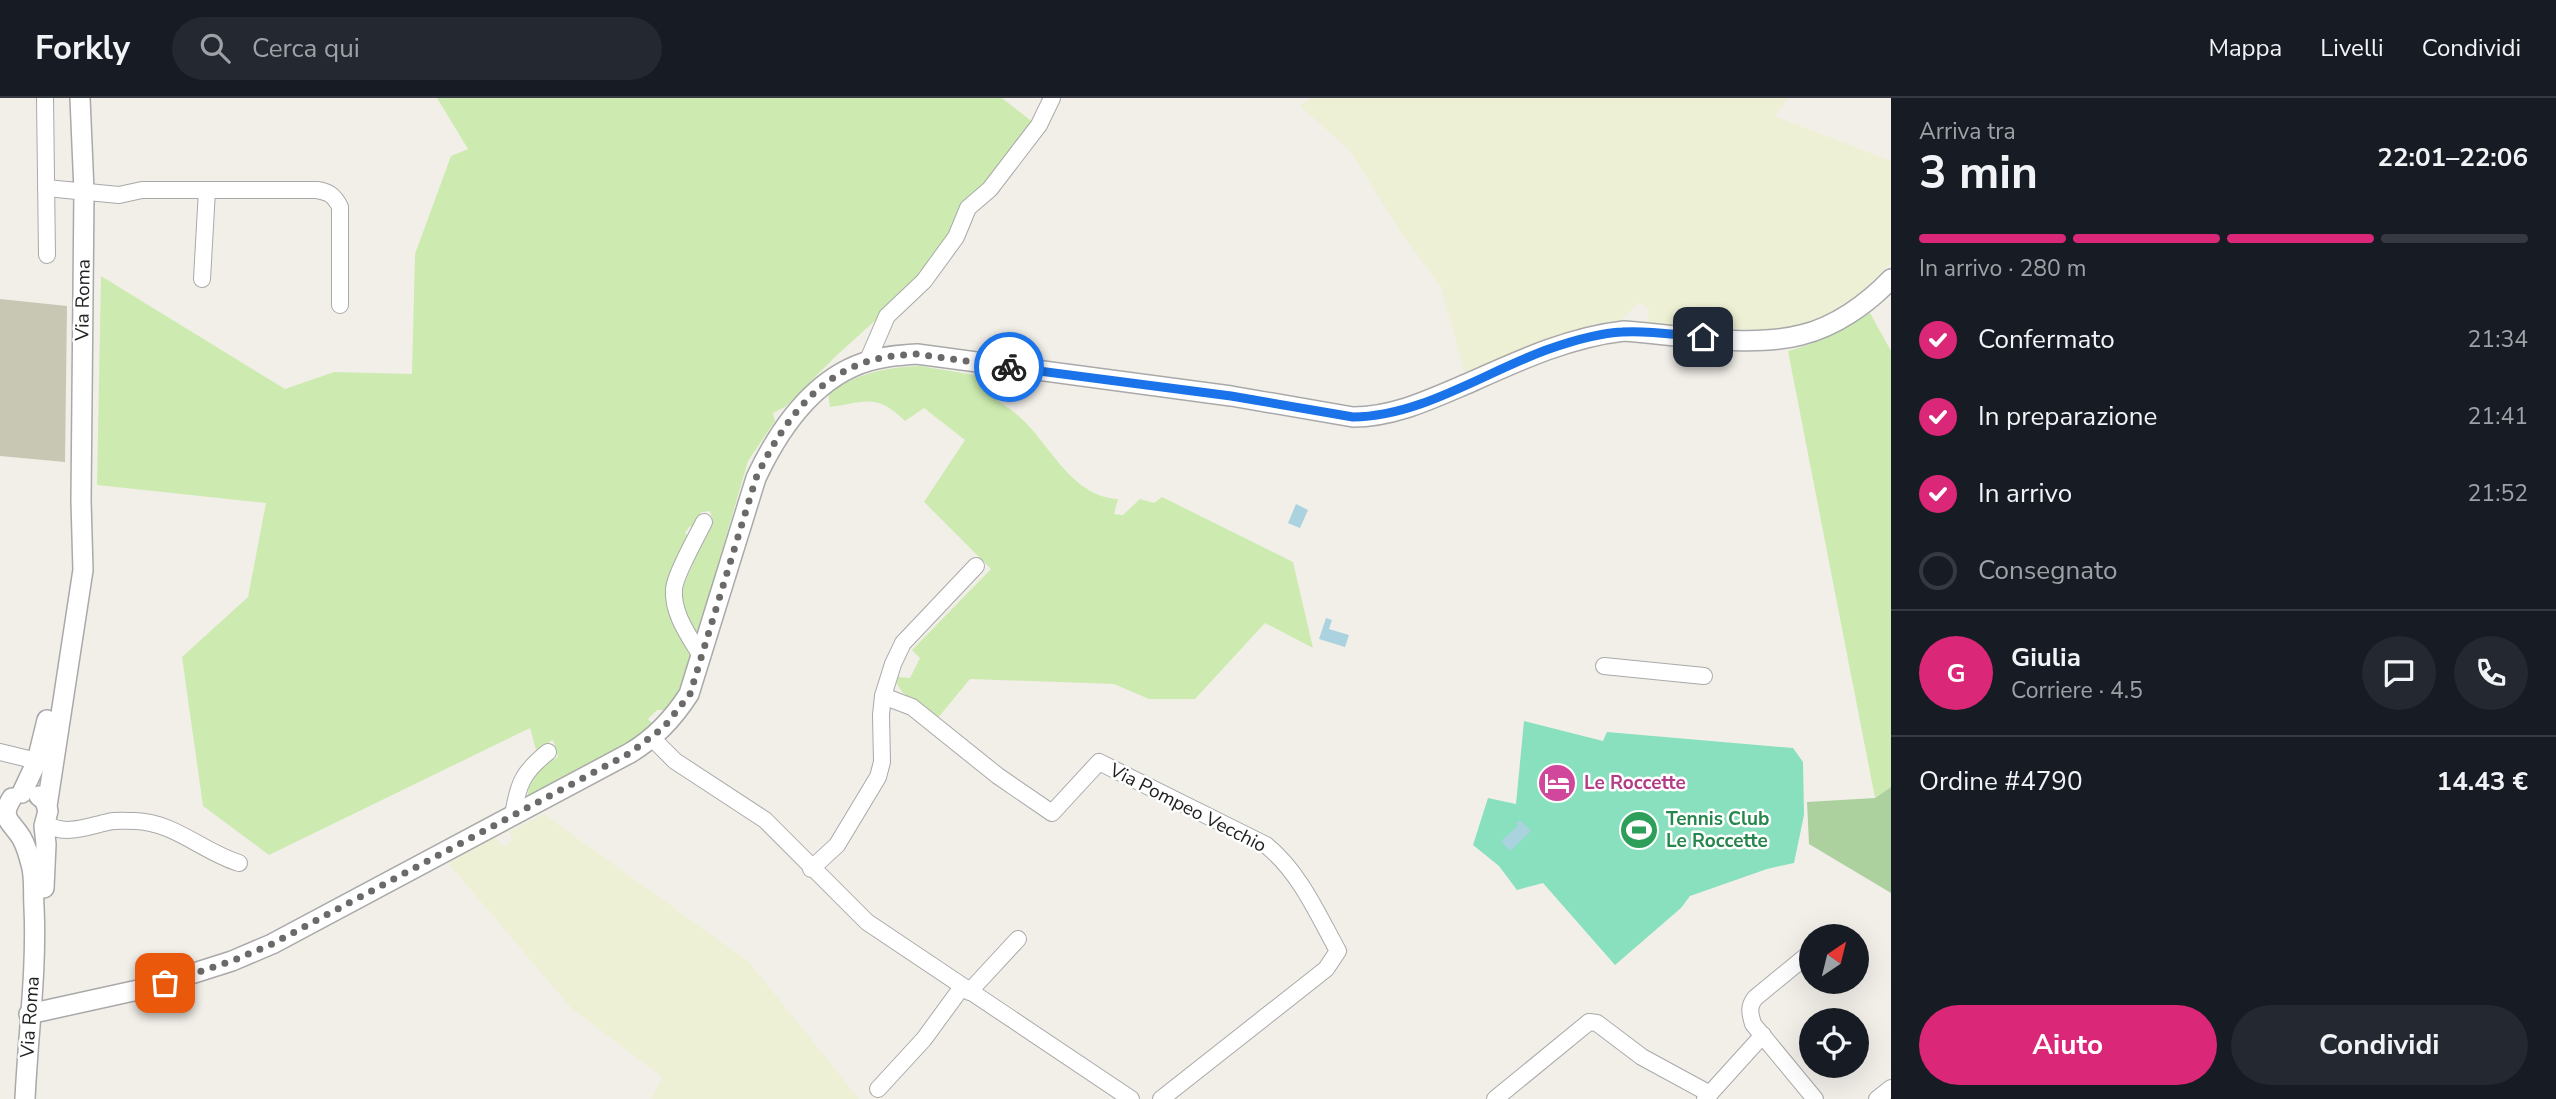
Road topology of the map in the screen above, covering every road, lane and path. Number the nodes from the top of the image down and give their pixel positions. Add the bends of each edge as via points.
1 (46, 98) edge
2 (80, 98) edge
3 (1052, 98) edge
4 (46, 188) junction
5 (207, 190) junction
6 (84, 191) junction
7 (47, 255) dead end
8 (202, 279) dead end
9 (1891, 279) edge
10 (340, 305) dead end
11 (867, 362) junction
12 (81, 501) junction
13 (704, 522) dead end
14 (976, 566) dead end
15 (701, 656) junction
16 (1604, 666) dead end
17 (1703, 676) dead end
18 (883, 696) junction
19 (645, 743) junction
20 (0, 752) edge
21 (548, 752) dead end
22 (37, 761) junction
23 (11, 798) edge
24 (513, 816) junction
25 (46, 818) junction
26 (10, 829) edge
27 (239, 863) dead end
28 (811, 869) junction
29 (35, 935) junction
30 (1018, 939) dead end
31 (1799, 962) edge
32 (966, 990) junction
33 (29, 1014) junction
34 (1763, 1035) junction
35 (1891, 1088) edge
36 (878, 1089) dead end
37 (1708, 1096) edge
38 (25, 1099) edge
39 (1130, 1099) edge
40 (1161, 1099) edge
41 (1495, 1099) edge
42 (1815, 1099) edge
43 (1877, 1099) edge

1 - 4 street
2 - 6 street, Via Roma
3 - 11 street via 1040,125 990,189 968,208 956,237 924,281 887,316
4 - 6 street
4 - 7 street
5 - 6 street via 142,190 118,195
5 - 8 street
5 - 10 street via 317,190 335,197 340,207
6 - 12 street, Via Roma
9 - 11 street via 1858,308 1803,335 1755,341 1611,333 1548,349 1410,407 1373,417 917,354
11 - 15 street via 844,372 806,401 771,446 756,478
12 - 22 street, Via Roma
12 - 25 street, Via Roma via 83,570
13 - 15 street via 674,586 676,607
14 - 18 street via 904,643
15 - 19 street via 690,694
16 - 17 street
18 - 28 street via 878,777 837,845
18 - 40 street, Via Pompeo Vecchio via 912,707 1052,813 1099,762 1266,845 1298,880 1338,951 1326,969
19 - 24 street
19 - 28 street via 765,820
20 - 22 street
21 - 24 street via 528,768 517,790
22 - 23 street, Via Roma
23 - 25 street via 37,794
23 - 26 street via 6,810
24 - 33 street via 232,961 147,988
25 - 26 street via 32,834
25 - 27 street via 52,828 76,830 110,821 151,822
25 - 29 street, Via Roma via 44,893
26 - 29 street via 27,849 32,868
28 - 32 street via 867,922
29 - 33 street, Via Roma
30 - 32 street
31 - 34 street via 1751,1004 1754,1024
32 - 36 street
32 - 39 street
33 - 38 street, Via Roma
34 - 37 street
34 - 42 street
35 - 43 street
37 - 41 street via 1589,1021

